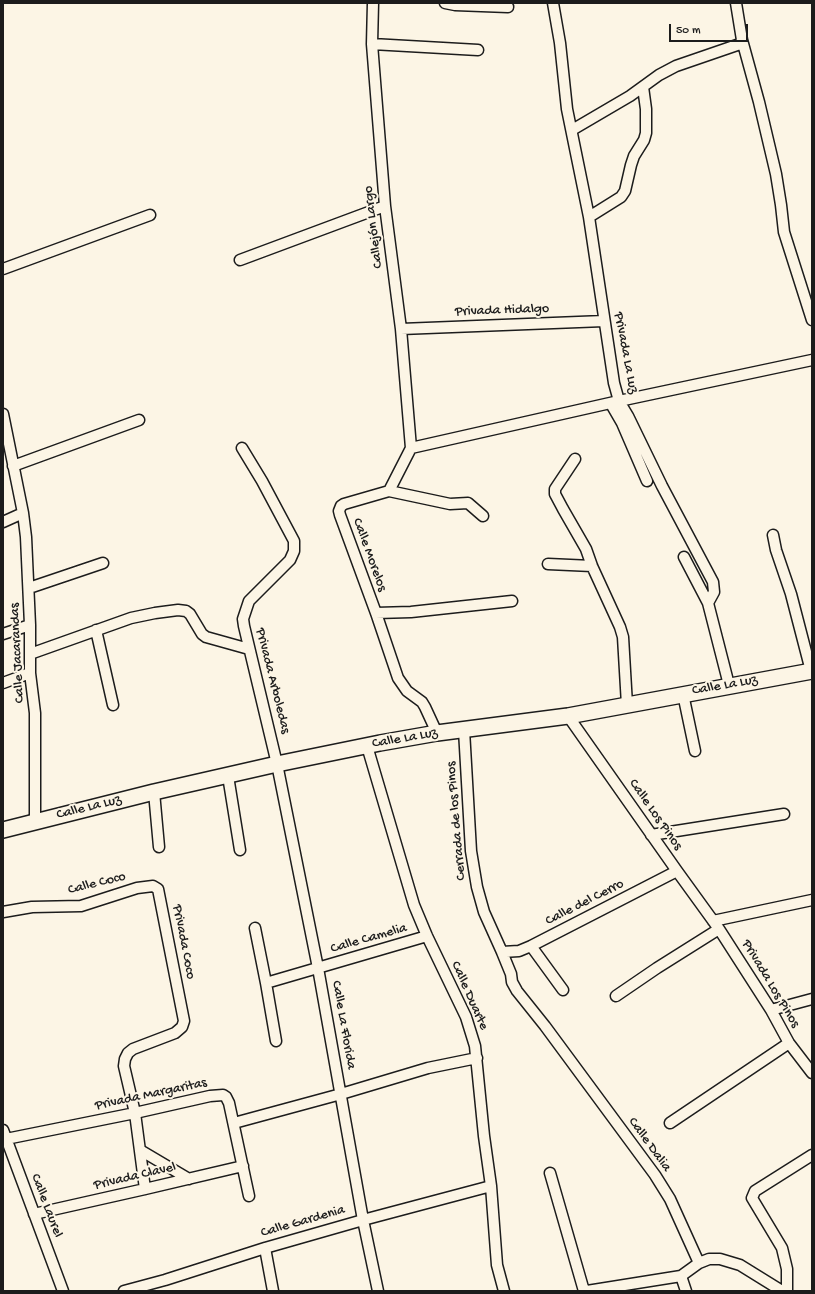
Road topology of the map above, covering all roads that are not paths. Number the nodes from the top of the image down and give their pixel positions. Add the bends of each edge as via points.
1 (373, 3) edge
2 (445, 3) edge
3 (553, 3) edge
4 (736, 3) edge
5 (508, 7) dead end
6 (742, 40) junction
7 (372, 44) junction
8 (478, 50) dead end
9 (643, 86) junction
10 (572, 130) junction
11 (385, 206) junction
12 (150, 215) dead end
13 (589, 217) junction
14 (240, 260) dead end
15 (3, 269) edge
16 (812, 320) edge
17 (604, 321) junction
18 (401, 329) junction
19 (812, 360) edge
20 (615, 403) junction
21 (3, 414) edge
22 (139, 420) dead end
23 (242, 448) dead end
24 (411, 448) junction
25 (575, 459) dead end
26 (13, 466) junction
27 (647, 481) dead end
28 (390, 492) junction
29 (24, 513) junction
30 (483, 516) dead end
31 (3, 522) edge
32 (773, 535) dead end
33 (684, 557) dead end
34 (103, 563) dead end
35 (548, 564) dead end
36 (592, 566) junction
37 (29, 588) junction
38 (512, 602) dead end
39 (708, 603) junction
40 (376, 613) junction
41 (30, 625) junction
42 (96, 630) junction
43 (3, 634) edge
44 (249, 649) junction
45 (30, 654) junction
46 (811, 671) edge
47 (30, 673) junction
48 (3, 682) edge
49 (729, 685) junction
50 (683, 694) junction
51 (114, 705) dead end
52 (627, 705) junction
53 (568, 716) junction
54 (464, 730) junction
55 (437, 733) junction
56 (374, 744) junction
57 (695, 751) dead end
58 (277, 764) junction
59 (228, 776) junction
60 (154, 792) junction
61 (784, 814) dead end
62 (35, 822) junction
63 (3, 830) edge
64 (651, 835) junction
65 (158, 847) dead end
66 (240, 850) dead end
67 (677, 871) junction
68 (149, 886) joint
69 (812, 900) edge
70 (3, 912) edge
71 (713, 921) junction
72 (255, 928) dead end
73 (720, 929) junction
74 (427, 936) junction
75 (531, 946) junction
76 (502, 952) junction
77 (318, 968) junction
78 (266, 983) junction
79 (563, 990) dead end
80 (616, 996) dead end
81 (812, 999) edge
82 (771, 1010) junction
83 (276, 1041) dead end
84 (789, 1043) junction
85 (477, 1058) junction
86 (812, 1073) edge
87 (341, 1094) junction
88 (135, 1113) junction
89 (234, 1123) junction
90 (670, 1123) dead end
91 (4, 1135) edge
92 (140, 1150) junction
93 (812, 1155) edge
94 (243, 1166) junction
95 (550, 1173) dead end
96 (189, 1179) junction
97 (490, 1186) junction
98 (146, 1189) junction
99 (249, 1196) dead end
100 (34, 1214) junction
101 (363, 1220) junction
102 (265, 1248) junction
103 (699, 1263) junction
104 (681, 1276) junction
105 (63, 1291) edge
106 (124, 1291) edge
107 (273, 1291) edge
108 (378, 1291) edge
109 (504, 1291) edge
110 (585, 1291) edge
111 (686, 1291) edge
112 (782, 1291) edge
113 (787, 1291) edge

1 - 7 street, Callejón Largo
2 - 5 street
3 - 10 street, Privada La Luz
4 - 6 street
6 - 9 street via 740,44 676,66
6 - 16 street via 776,174 784,232
7 - 8 street
7 - 11 street, Callejón Largo
9 - 10 street
9 - 13 street via 646,133 631,164 626,191 621,197
10 - 13 street, Privada La Luz
11 - 14 street
11 - 18 street, Callejón Largo
12 - 15 street
13 - 17 street, Privada La Luz
17 - 18 street, Privada Hidalgo
17 - 20 street, Privada La Luz
18 - 24 street, Callejón Largo
19 - 20 street
20 - 24 street
20 - 27 street
20 - 39 street, Privada La Luz via 628,416 713,582 714,592
21 - 26 street, Calle Jacarandas
22 - 26 street
23 - 44 street, Privada Arboledas via 294,542 290,560 249,601 244,619
24 - 28 street
25 - 36 street via 554,489 586,549
26 - 29 street, Calle Jacarandas
28 - 30 street via 450,504 468,503
28 - 40 street, Calle Morelos via 344,504 339,511
29 - 31 street
29 - 37 street, Calle Jacarandas
32 - 46 street
33 - 39 street
34 - 37 street
35 - 36 street
36 - 52 street via 623,637
37 - 41 street, Calle Jacarandas
38 - 40 street
39 - 49 street
40 - 55 street, Calle Morelos via 398,678 407,691 422,702
41 - 43 street
41 - 45 street, Calle Jacarandas
42 - 44 street via 138,616 178,610 190,614 206,637
42 - 45 street
42 - 51 street
44 - 58 street, Privada Arboledas
45 - 47 street, Calle Jacarandas
46 - 49 street, Calle La Luz
47 - 48 street
47 - 62 street, Calle Jacarandas via 35,712
49 - 50 street, Calle La Luz
50 - 52 street, Calle La Luz
50 - 57 street
52 - 53 street, Calle La Luz
53 - 54 street, Calle La Luz
53 - 64 street, Calle Los Pinos
54 - 55 street, Calle La Luz
54 - 76 street, Cerrada de los Pinos via 471,851 484,912
55 - 56 street, Calle La Luz
56 - 58 street, Calle La Luz
56 - 74 street, Calle Duarte via 414,905
58 - 59 street, Calle La Luz
58 - 77 street, Calle La Florida
59 - 60 street, Calle La Luz
59 - 66 street
60 - 62 street, Calle La Luz
60 - 65 street
61 - 64 street
62 - 63 street, Calle La Luz
64 - 67 street, Calle Los Pinos
67 - 71 street, Calle Los Pinos
67 - 75 street, Calle del Cerro
68 - 70 street, Calle Coco via 81,906 32,907
68 - 88 street, Privada Coco via 156,887 160,893 184,1021 180,1030 175,1033 128,1053 124,1066
69 - 71 street
71 - 73 street, Calle Los Pinos
72 - 78 street
73 - 80 street
73 - 82 street, Privada Los Pinos
74 - 77 street, Calle Camelia
74 - 85 street, Calle Duarte via 466,1017
75 - 76 street, Calle del Cerro via 519,951
75 - 79 street
76 - 103 street, Calle Dalia via 517,991 655,1175 684,1228
77 - 78 street, Calle Camelia
77 - 87 street, Calle La Florida
78 - 83 street
81 - 82 street
82 - 84 street, Privada Los Pinos
84 - 86 street, Privada Los Pinos
84 - 90 street
85 - 87 street via 428,1068
85 - 97 street, Calle Duarte
87 - 89 street
87 - 101 street, Calle La Florida
88 - 89 street, Privada Margaritas via 223,1095 229,1102
88 - 91 street, Privada Margaritas
88 - 92 street, Privada Coco
89 - 94 street, Privada Margaritas
91 - 100 street, Calle Laurel
92 - 96 street
92 - 98 street, Privada Coco
93 - 113 street via 755,1191 752,1198 782,1248 787,1269
94 - 96 street, Privada Clavel
94 - 99 street, Privada Margaritas
95 - 110 street
96 - 98 street, Privada Clavel
97 - 101 street, Calle Gardenia
97 - 109 street, Calle Duarte via 497,1265
98 - 100 street, Privada Clavel
100 - 105 street, Calle Laurel
101 - 102 street, Calle Gardenia
101 - 108 street, Calle La Florida
102 - 106 street, Calle Gardenia
102 - 107 street
103 - 104 street
103 - 112 street via 720,1259 740,1265
104 - 110 street
104 - 111 street

